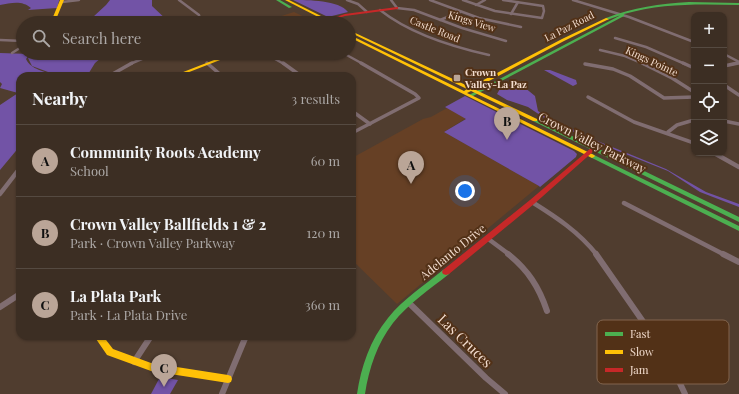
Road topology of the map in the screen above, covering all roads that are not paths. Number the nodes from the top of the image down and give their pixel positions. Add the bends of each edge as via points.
1 (79, 0) edge
2 (179, 0) edge
3 (278, 0) edge
4 (287, 0) edge
5 (347, 0) edge
6 (392, 0) edge
7 (430, 0) edge
8 (463, 0) edge
9 (485, 0) edge
10 (503, 0) edge
11 (573, 0) edge
12 (62, 1) edge
13 (518, 2) junction
14 (476, 5) junction
15 (739, 5) edge
16 (397, 8) junction
17 (380, 10) junction
18 (368, 12) junction
19 (460, 12) junction
20 (511, 14) junction
21 (620, 14) junction
22 (55, 16) edge
23 (199, 16) edge
24 (312, 16) edge
25 (315, 16) edge
26 (342, 16) edge
27 (440, 20) junction
28 (521, 27) dead end
29 (356, 34) edge
30 (615, 38) dead end
31 (356, 39) edge
32 (0, 40) edge
33 (16, 41) edge
34 (506, 41) dead end
35 (691, 41) edge
36 (16, 50) edge
37 (600, 50) dead end
38 (12, 53) dead end
39 (489, 55) dead end
40 (727, 56) edge
41 (138, 60) edge
42 (216, 60) edge
43 (277, 60) edge
44 (355, 60) edge
45 (739, 62) edge
46 (207, 63) junction
47 (585, 64) dead end
48 (727, 65) edge
49 (691, 67) edge
50 (116, 72) edge
51 (185, 72) edge
52 (217, 72) edge
53 (295, 72) edge
54 (727, 87) edge
55 (691, 90) edge
56 (472, 92) junction
57 (478, 92) junction
58 (739, 95) edge
59 (588, 97) dead end
60 (691, 97) edge
61 (356, 115) edge
62 (691, 121) edge
63 (727, 122) edge
64 (370, 124) junction
65 (739, 124) edge
66 (356, 131) edge
67 (668, 132) junction
68 (691, 142) edge
69 (593, 149) junction
70 (587, 153) junction
71 (720, 156) edge
72 (739, 166) edge
73 (16, 173) edge
74 (0, 194) edge
75 (532, 202) junction
76 (624, 203) dead end
77 (739, 220) edge
78 (739, 229) edge
79 (488, 238) junction
80 (739, 262) edge
81 (16, 297) edge
82 (409, 303) junction
83 (0, 307) edge
84 (547, 311) dead end
85 (642, 320) edge
86 (101, 340) edge
87 (148, 340) edge
88 (244, 340) edge
89 (134, 362) junction
90 (228, 379) junction
91 (680, 384) edge
92 (222, 394) edge
93 (361, 394) edge
94 (505, 394) edge
95 (685, 394) edge

1 - 12 street
2 - 23 street
3 - 24 main road
4 - 25 main road
5 - 18 street
6 - 16 street
7 - 19 street
8 - 14 street
9 - 14 street
10 - 13 street
11 - 21 street
12 - 22 main road
13 - 20 street
13 - 20 street via 543,6 542,18
14 - 20 street
15 - 21 main road, La Paz Road via 675,4
16 - 17 main road
16 - 27 street, Kings View via 414,10
17 - 18 main road
17 - 39 street, Castle Road via 394,21 437,39
18 - 26 main road
19 - 27 street
19 - 28 street
21 - 35 street
21 - 56 main road, La Paz Road via 563,40
21 - 57 main road, La Paz Road
27 - 34 street, Kings View
29 - 56 main road, Crown Valley Parkway
30 - 49 street via 646,47
31 - 56 main road, La Paz Road via 465,92
32 - 33 street
36 - 38 street
37 - 55 street, Kings Pointe via 646,65
40 - 45 street
41 - 50 street
42 - 46 main road
43 - 53 street
44 - 64 street via 419,98
45 - 48 street
46 - 51 main road
46 - 52 street
47 - 60 street via 613,69 630,76 664,98
54 - 58 street
56 - 57 main road, Crown Valley Parkway
56 - 70 main road, Crown Valley Parkway
57 - 69 main road, Crown Valley Parkway
59 - 67 street via 634,122
61 - 64 street
62 - 67 street via 677,125
63 - 65 street
64 - 66 street
67 - 68 street
69 - 70 main road, Adelanto Drive
69 - 77 main road, Crown Valley Parkway
70 - 75 main road, Adelanto Drive
70 - 78 main road, Crown Valley Parkway
71 - 72 street
73 - 74 street
75 - 79 main road, Adelanto Drive
75 - 85 street via 564,222 594,252
76 - 80 street
79 - 82 main road, Adelanto Drive
79 - 84 street via 515,257 526,269 542,294
81 - 83 street
82 - 93 main road, Adelanto Drive via 388,323 377,340 368,358
82 - 94 street, Las Cruces
86 - 89 main road via 110,352
87 - 89 street
88 - 90 street
89 - 90 main road
90 - 92 street
91 - 95 street

